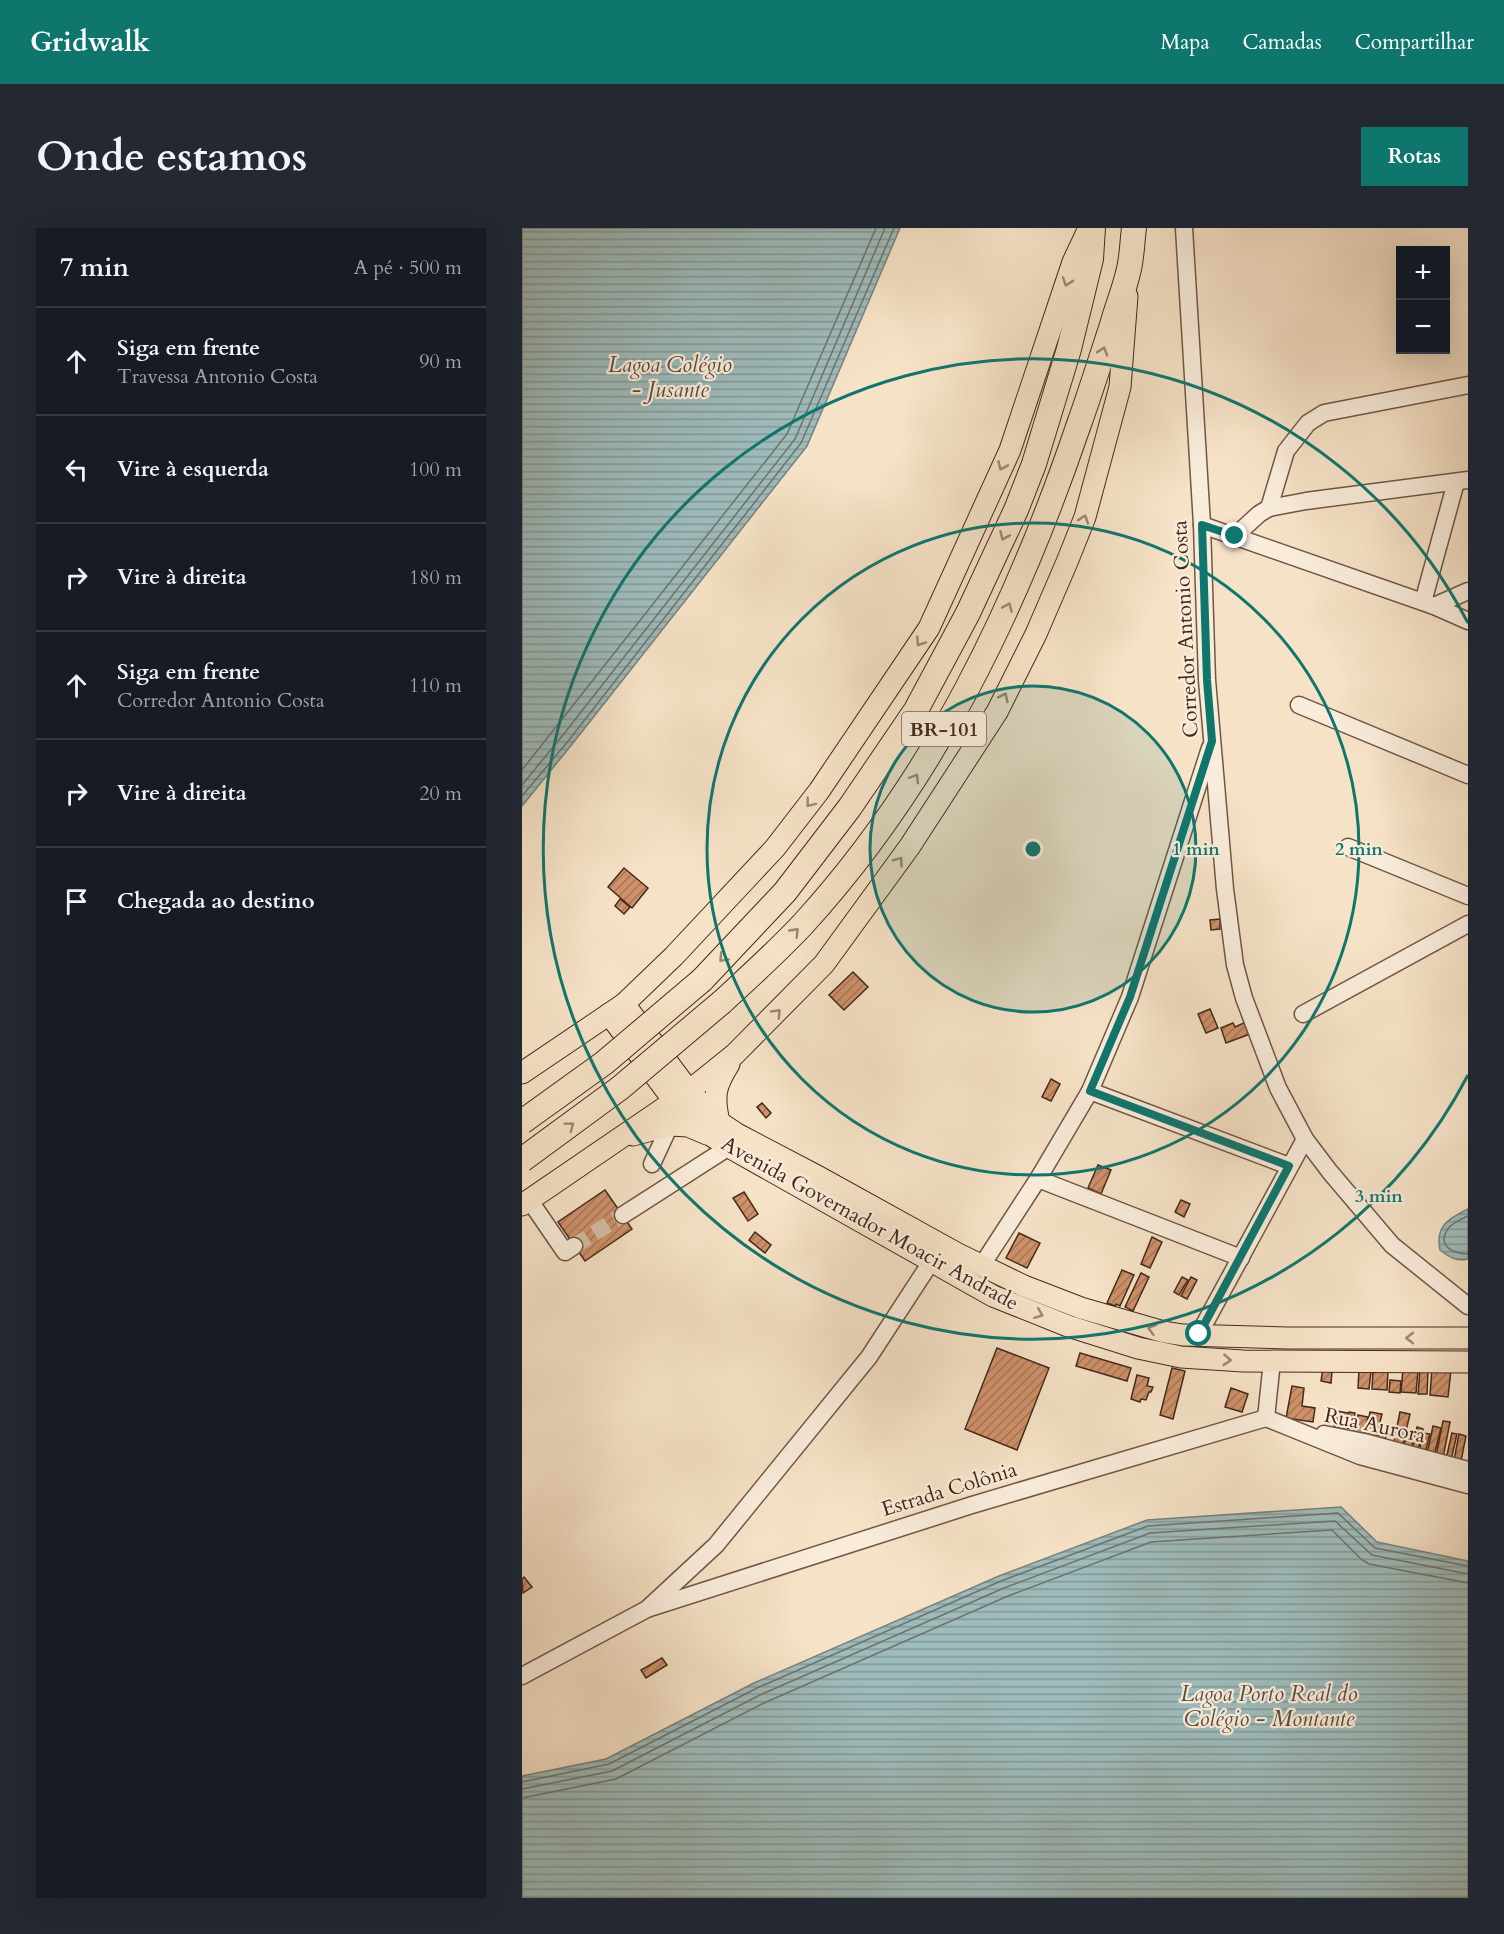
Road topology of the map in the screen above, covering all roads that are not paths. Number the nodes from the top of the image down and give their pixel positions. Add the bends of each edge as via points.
1 (1091, 228) edge
2 (1134, 228) edge
3 (1184, 228) edge
4 (1129, 271) junction
5 (1468, 385) edge
6 (1464, 484) edge
7 (1269, 508) junction
8 (1202, 525) junction
9 (1235, 536) junction
10 (1468, 591) edge
11 (1429, 604) junction
12 (1468, 621) edge
13 (1299, 705) dead end
14 (1212, 741) junction
15 (1468, 775) edge
16 (1348, 847) dead end
17 (1468, 896) edge
18 (1468, 924) edge
19 (616, 1009) junction
20 (1304, 1014) dead end
21 (735, 1054) junction
22 (522, 1073) edge
23 (1090, 1091) junction
24 (681, 1096) junction
25 (522, 1122) edge
26 (669, 1125) junction
27 (724, 1135) junction
28 (621, 1138) junction
29 (1305, 1139) junction
30 (522, 1160) edge
31 (652, 1164) dead end
32 (1289, 1166) junction
33 (1038, 1179) junction
34 (526, 1203) edge
35 (623, 1215) tunnel mouth
36 (574, 1246) dead end
37 (1240, 1258) junction
38 (931, 1262) junction
39 (982, 1265) junction
40 (1468, 1306) edge
41 (1191, 1334) junction
42 (1468, 1338) edge
43 (1181, 1357) junction
44 (1272, 1361) junction
45 (1468, 1362) edge
46 (1266, 1418) junction
47 (1302, 1434) junction
48 (1468, 1470) edge
49 (1468, 1485) edge
50 (647, 1609) junction
51 (522, 1676) edge

1 -> 19 main road via 1073,262 1010,450 929,628 819,791 775,848 674,956
1 -> 25 highway, bridge via 1091,259 1034,464 968,613 915,711 805,867 702,980 604,1063
2 - 4 highway, BR-101
3 - 8 street, Corredor Antonio Costa
21 -> 4 main road, BR-101 via 824,964 910,846 997,712 1085,517 1120,387
30 -> 4 highway, BR-101, bridge via 621,1088 722,1002 804,923 913,782 998,629 1045,522
5 - 7 street via 1324,413 1308,423 1286,451
6 - 7 street
6 - 11 street
7 - 9 street
8 - 9 street
8 - 14 street, Corredor Antonio Costa
9 - 11 street
10 - 11 street
11 - 12 street
13 - 15 street
14 - 23 street via 1130,997
14 - 29 street, Corredor Antonio Costa via 1235,965 1278,1088
16 - 17 street
18 - 20 street
19 - 22 main road
19 - 24 main road, Avenida Governador Moacir Andrade
21 - 24 main road, BR-101
21 - 27 main road via 717,1084 715,1097
23 - 32 street
23 - 33 street
24 - 27 main road, Avenida Governador Moacir Andrade
24 - 28 main road, BR-101
26 - 27 main road
26 - 28 main road
26 - 31 street
27 - 35 street
27 - 38 main road, Avenida Governador Moacir Andrade
27 - 39 main road, Avenida Governador Moacir Andrade
28 - 34 main road, BR-101
29 - 32 street
29 - 40 street, Corredor Antonio Costa via 1392,1245
32 - 37 street
33 - 37 street
33 - 39 street
34 - 36 street via 565,1252
37 - 41 street
38 -> 43 main road, Avenida Governador Moacir Andrade via 993,1296 1057,1322 1138,1348
38 - 50 street via 869,1357 716,1545
41 -> 39 main road, Avenida Governador Moacir Andrade via 1164,1332 1081,1308
42 -> 41 main road, Avenida Governador Moacir Andrade
41 - 43 main road
43 -> 44 main road, Avenida Governador Moacir Andrade
44 - 45 main road, Avenida Governador Moacir Andrade
44 - 46 street
46 - 47 street
46 - 50 street, Estrada Colônia via 972,1505
47 - 48 street, Rua Aurora via 1328,1434
47 - 49 street, Rua Aurora via 1360,1456
50 - 51 street

